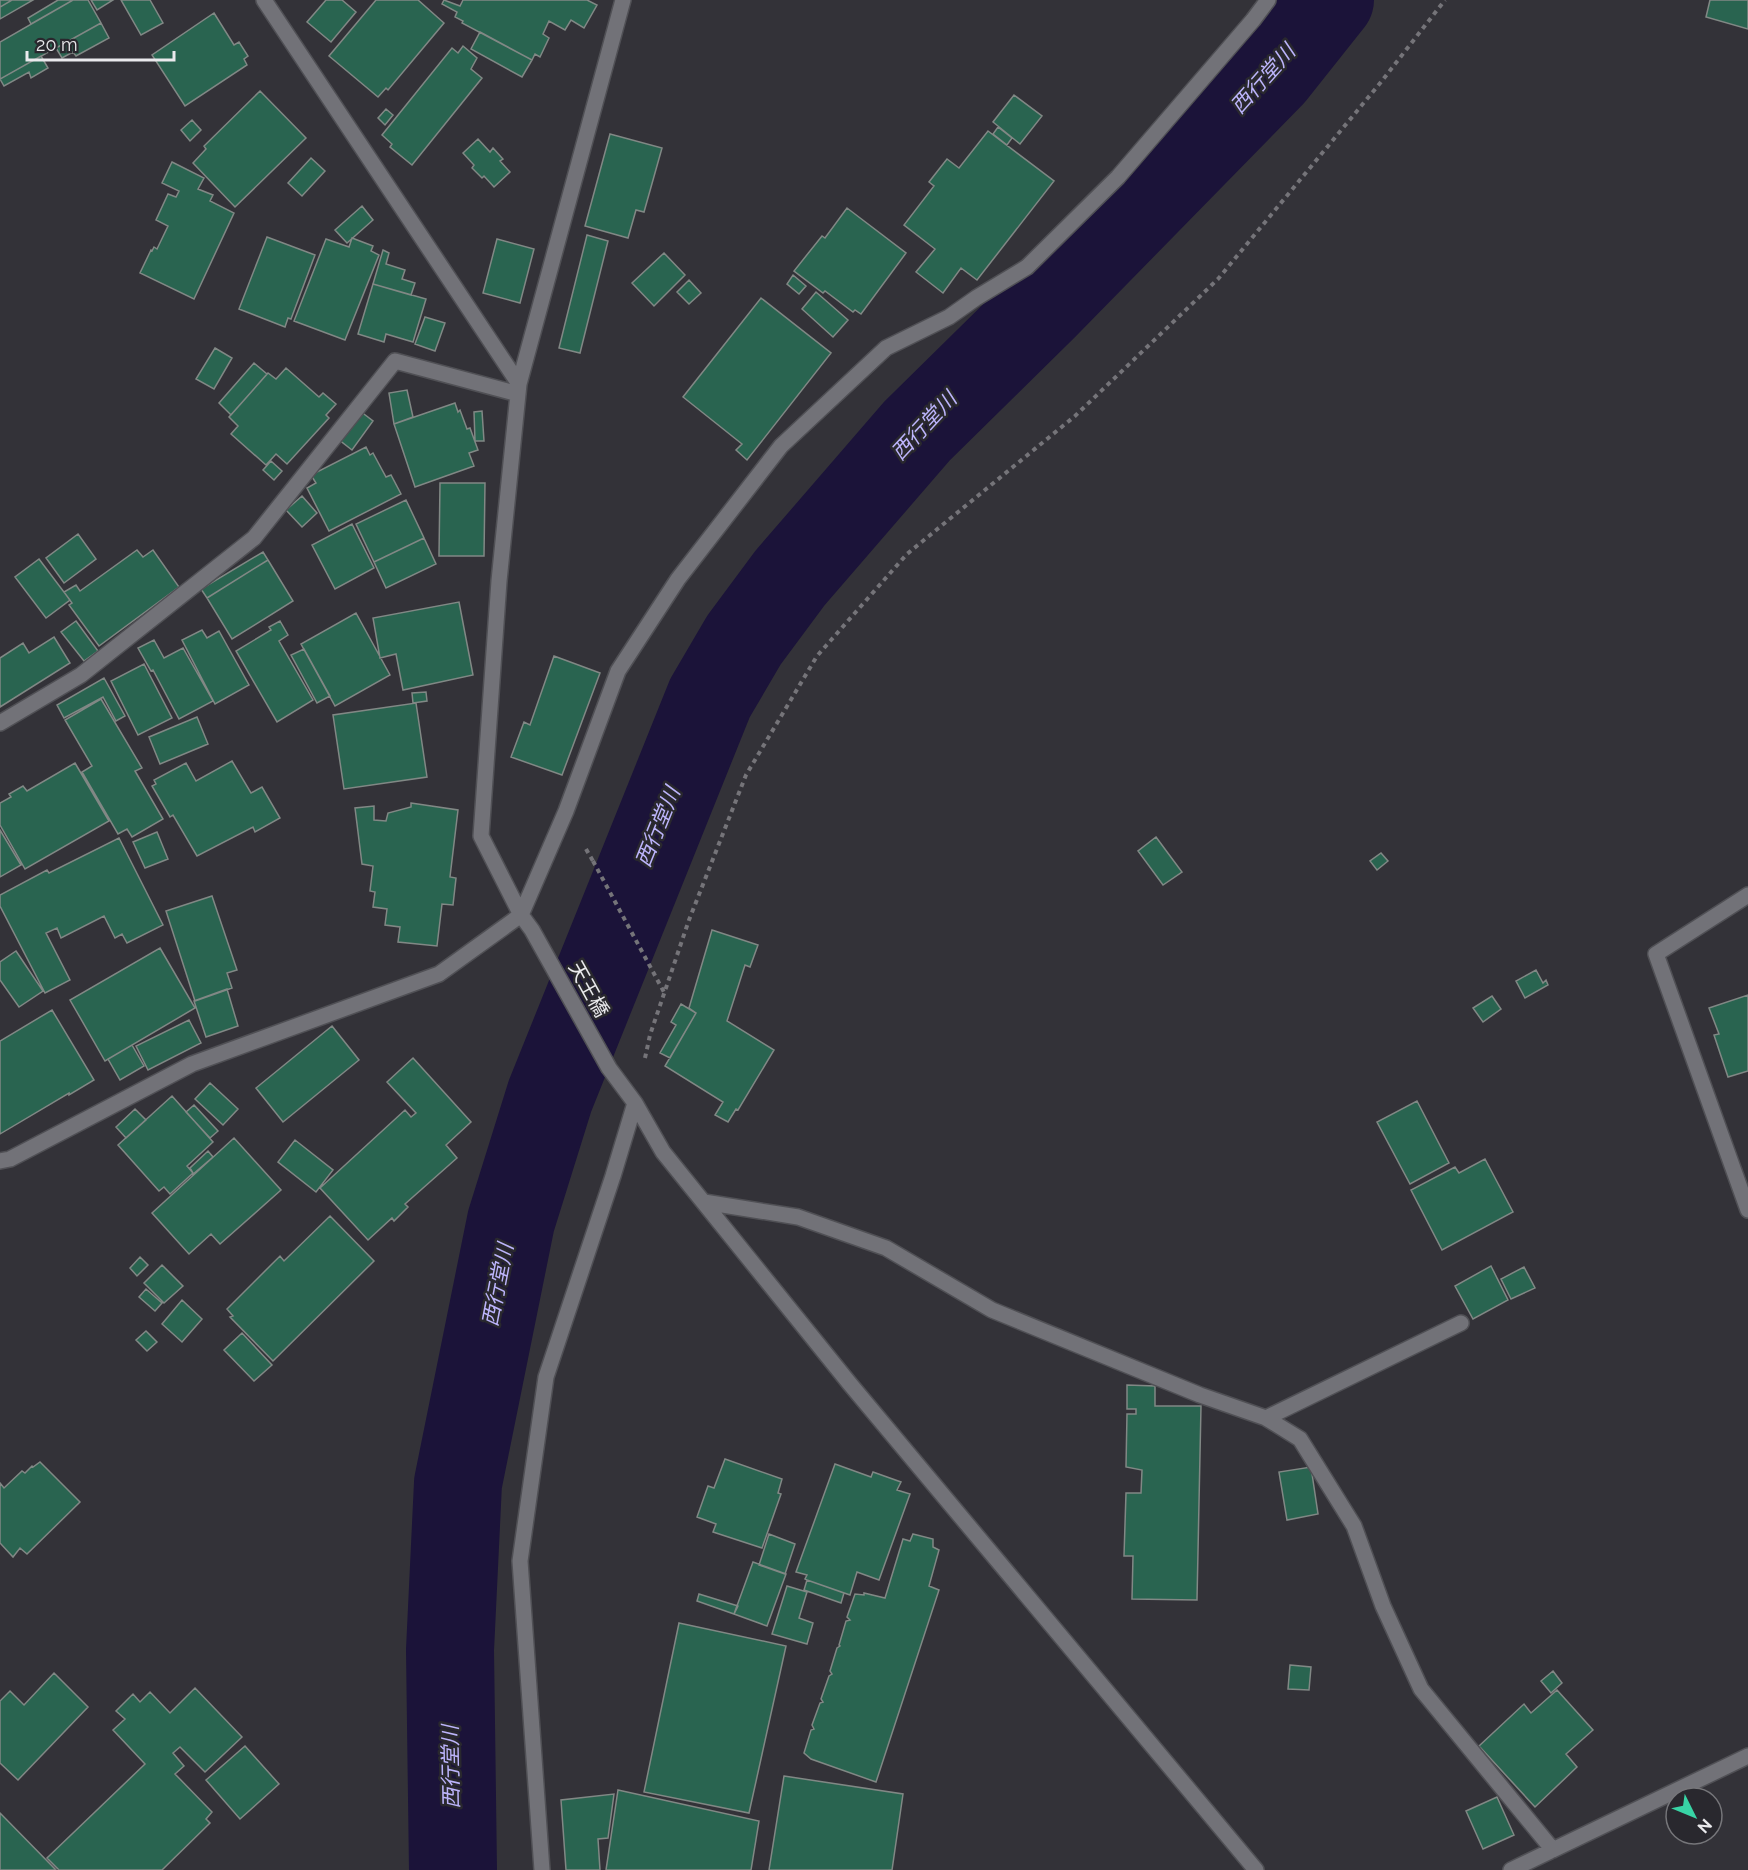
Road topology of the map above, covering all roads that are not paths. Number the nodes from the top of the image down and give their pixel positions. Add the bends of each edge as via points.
1 (264, 0) edge
2 (623, 0) edge
3 (1268, 0) edge
4 (519, 389) junction
5 (0, 723) edge
6 (1748, 895) edge
7 (521, 915) junction
8 (635, 1103) junction
9 (0, 1161) edge
10 (704, 1202) junction
11 (1748, 1210) edge
12 (1461, 1323) dead end
13 (1266, 1418) junction
14 (1748, 1756) edge
15 (1553, 1850) junction
16 (542, 1870) edge
17 (1256, 1870) edge
18 (1511, 1870) edge

1 - 4 street
2 - 4 street, 天王橋
3 - 7 street via 1118,177 1027,267 949,317 886,348 781,446 678,579 618,671 566,811
4 - 5 street via 395,361 254,538 81,675
4 - 7 street, 天王橋 via 499,581 481,836
6 - 11 street via 1656,954
7 - 8 street, 天王橋 via 609,1068
7 - 9 street via 439,974 192,1064
8 - 10 street, 天王橋 via 663,1152
8 - 16 street via 546,1377 520,1561
10 - 13 street via 798,1217 886,1248 992,1310
10 - 17 street, 天王橋 via 850,1384
12 - 13 street
13 - 15 street via 1300,1439 1354,1526 1383,1606 1421,1689
14 - 15 street
15 - 18 street

